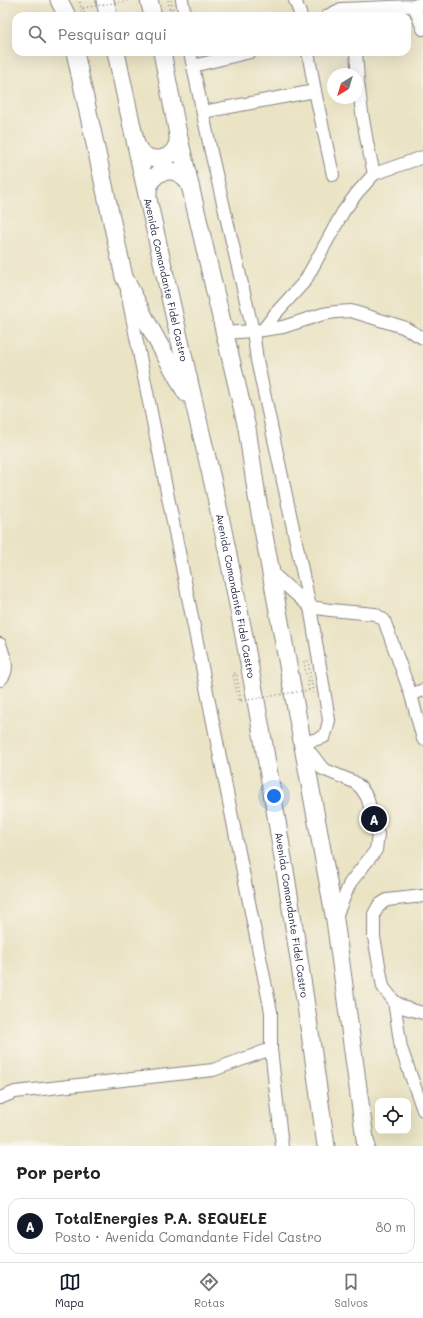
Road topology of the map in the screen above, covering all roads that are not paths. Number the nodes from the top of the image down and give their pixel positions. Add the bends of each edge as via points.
1 (59, 0) edge
2 (105, 0) edge
3 (149, 0) edge
4 (182, 0) edge
5 (295, 0) edge
6 (382, 3) edge
7 (419, 5) edge
8 (352, 8) edge
9 (65, 12) edge
10 (107, 12) edge
11 (152, 12) edge
12 (184, 12) edge
13 (300, 12) edge
14 (335, 12) edge
15 (423, 29) edge
16 (76, 56) edge
17 (117, 56) edge
18 (163, 56) edge
19 (191, 56) edge
20 (234, 56) edge
21 (309, 56) edge
22 (356, 56) edge
23 (193, 66) junction
24 (315, 91) junction
25 (203, 112) junction
26 (178, 134) junction
27 (136, 143) junction
28 (423, 157) edge
29 (374, 174) junction
30 (333, 175) dead end
31 (191, 189) junction
32 (148, 198) junction
33 (124, 277) junction
34 (258, 330) junction
35 (224, 333) junction
36 (423, 338) edge
37 (195, 409) junction
38 (271, 572) junction
39 (310, 607) junction
40 (0, 644) edge
41 (0, 680) edge
42 (423, 690) edge
43 (411, 695) junction
44 (423, 739) edge
45 (303, 743) junction
46 (423, 896) edge
47 (335, 920) junction
48 (394, 1000) junction
49 (423, 1013) edge
50 (271, 1049) junction
51 (0, 1098) edge
52 (423, 1110) edge
53 (282, 1146) edge
54 (326, 1146) edge
55 (366, 1146) edge

1 - 9 highway
2 - 10 highway
3 - 11 highway
4 - 12 street
5 - 13 street
6 - 7 street
6 - 8 street
7 - 15 street
8 - 14 street
16 - 33 highway
17 - 27 highway, Avenida Comandante Fidel Castro
18 - 26 highway
19 - 23 street
20 - 23 street
21 - 24 street
22 - 29 street via 365,139
23 - 25 street
24 - 25 street
24 - 30 street
25 - 34 street
26 - 27 highway via 178,145 174,151 161,159 147,157
26 - 31 highway
27 - 32 highway, Avenida Comandante Fidel Castro
28 - 29 street
29 - 34 street via 343,212 306,281
31 - 32 highway via 181,174 164,171 151,181
31 - 35 highway
32 - 37 highway, Avenida Comandante Fidel Castro
33 - 37 highway
33 - 50 street via 271,1012
34 - 35 street
34 - 36 street via 283,327 323,314 351,311 403,327
34 - 39 street via 257,360
35 - 38 highway via 247,428
37 - 54 highway, Avenida Comandante Fidel Castro via 219,509 256,705 292,917
38 - 39 street
38 - 45 highway
39 - 43 street via 375,614 384,620
39 - 45 street via 328,720 324,737
40 - 41 street via 6,668
42 - 43 street
43 - 44 street
45 - 47 highway
45 - 47 street via 323,769 354,782 360,788 367,797 378,834 376,850 350,883
46 - 48 street via 387,900 379,905 374,914 374,937 383,987
47 - 55 highway
48 - 49 street via 405,1008
48 - 52 street via 401,1048
50 - 51 street via 212,1070 15,1092
50 - 53 street

